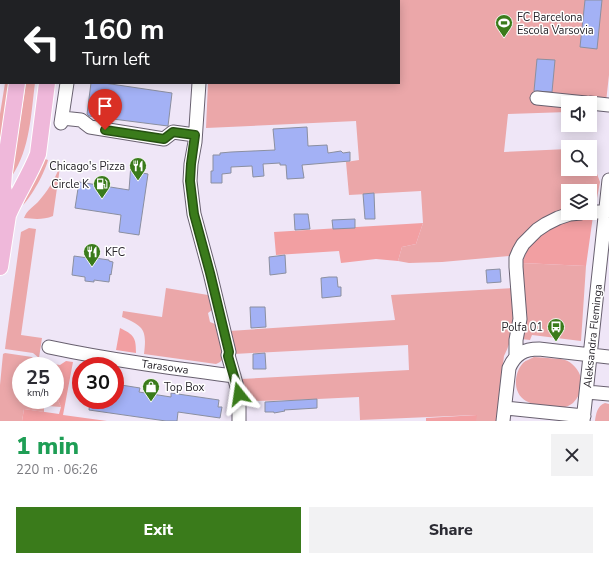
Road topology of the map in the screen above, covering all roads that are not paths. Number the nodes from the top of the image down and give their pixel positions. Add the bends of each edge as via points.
1 (17, 84) edge
2 (47, 84) edge
3 (67, 84) edge
4 (199, 84) edge
5 (537, 98) dead end
6 (561, 100) edge
7 (597, 104) edge
8 (609, 105) edge
9 (195, 135) junction
10 (609, 180) edge
11 (597, 212) edge
12 (606, 212) junction
13 (8, 215) junction
14 (561, 217) edge
15 (0, 267) edge
16 (49, 348) dead end
17 (591, 355) junction
18 (516, 356) junction
19 (609, 357) edge
20 (234, 376) junction
21 (587, 392) junction
22 (609, 394) edge
23 (505, 408) junction
24 (584, 419) edge
25 (239, 421) edge
26 (503, 421) edge

1 - 13 main road via 3,187
2 - 13 main road via 38,154
3 - 9 street via 62,120 81,120 90,128 164,139 173,132
4 - 9 street
5 - 6 street
7 - 8 street
9 - 20 street via 190,181 194,214
10 - 12 street, Aleksandra Fleminga
11 - 12 street
12 - 17 street, Aleksandra Fleminga
13 - 15 main road
14 - 18 street via 532,235 523,244 516,258 520,319
16 - 20 street, Tarasowa
17 - 18 street via 531,349
17 - 19 street
17 - 21 street, Aleksandra Fleminga
18 - 23 street via 509,368
20 - 25 street via 239,394
21 - 22 street
21 - 24 street, Aleksandra Fleminga
23 - 24 street
23 - 26 street

